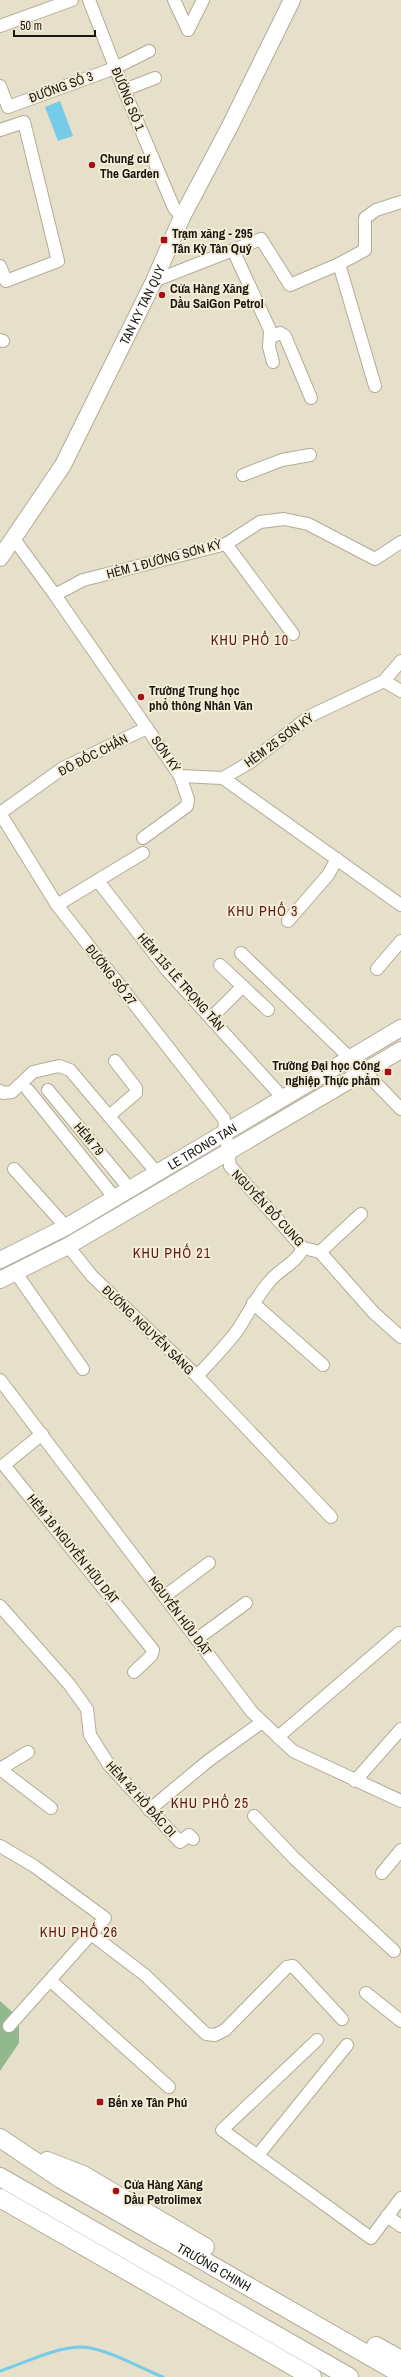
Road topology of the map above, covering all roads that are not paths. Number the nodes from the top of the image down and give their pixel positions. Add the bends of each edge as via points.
1 (72, 0) edge
2 (89, 0) edge
3 (174, 0) edge
4 (203, 0) edge
5 (292, 0) edge
6 (0, 26) edge
7 (149, 51) dead end
8 (115, 68) junction
9 (155, 78) dead end
10 (0, 86) edge
11 (124, 90) junction
12 (0, 130) edge
13 (401, 202) edge
14 (182, 217) junction
15 (232, 250) junction
16 (339, 264) junction
17 (0, 266) edge
18 (154, 281) junction
19 (270, 338) junction
20 (273, 362) dead end
21 (374, 386) dead end
22 (311, 398) dead end
23 (310, 455) dead end
24 (243, 476) dead end
25 (14, 539) junction
26 (401, 542) edge
27 (226, 544) junction
28 (0, 558) edge
29 (55, 595) junction
30 (293, 634) dead end
31 (401, 661) edge
32 (384, 681) junction
33 (401, 691) edge
34 (147, 728) junction
35 (180, 776) junction
36 (223, 778) junction
37 (0, 813) edge
38 (143, 838) dead end
39 (142, 853) dead end
40 (337, 859) junction
41 (98, 881) junction
42 (57, 905) junction
43 (401, 905) edge
44 (288, 922) dead end
45 (401, 941) edge
46 (241, 953) dead end
47 (220, 965) dead end
48 (378, 969) dead end
49 (243, 986) junction
50 (268, 1010) dead end
51 (211, 1018) junction
52 (401, 1028) edge
53 (401, 1050) edge
54 (350, 1058) junction
55 (115, 1061) dead end
56 (364, 1072) junction
57 (28, 1090) dead end
58 (48, 1090) dead end
59 (0, 1091) edge
60 (283, 1098) junction
61 (401, 1109) edge
62 (110, 1116) junction
63 (226, 1132) junction
64 (228, 1152) junction
65 (14, 1169) dead end
66 (157, 1173) junction
67 (130, 1188) junction
68 (114, 1197) junction
69 (361, 1214) dead end
70 (66, 1227) junction
71 (68, 1246) junction
72 (304, 1248) junction
73 (320, 1252) junction
74 (0, 1260) edge
75 (16, 1273) junction
76 (0, 1280) edge
77 (253, 1303) junction
78 (401, 1337) edge
79 (323, 1364) dead end
80 (83, 1369) dead end
81 (197, 1376) junction
82 (0, 1380) edge
83 (42, 1434) junction
84 (331, 1517) dead end
85 (209, 1564) dead end
86 (165, 1596) junction
87 (246, 1603) dead end
88 (0, 1606) edge
89 (399, 1633) dead end
90 (197, 1639) junction
91 (134, 1672) dead end
92 (262, 1722) junction
93 (401, 1728) edge
94 (278, 1737) junction
95 (28, 1752) dead end
96 (0, 1769) edge
97 (355, 1781) junction
98 (401, 1801) edge
99 (51, 1808) dead end
100 (149, 1810) junction
101 (254, 1816) dead end
102 (193, 1839) dead end
103 (0, 1846) edge
104 (401, 1850) edge
105 (382, 1872) dead end
106 (91, 1934) junction
107 (394, 1951) dead end
108 (51, 1981) junction
109 (366, 1993) dead end
110 (342, 2019) dead end
111 (401, 2021) edge
112 (9, 2026) dead end
113 (317, 2040) dead end
114 (347, 2044) dead end
115 (169, 2087) dead end
116 (0, 2138) edge
117 (258, 2155) junction
118 (28, 2158) junction
119 (0, 2176) edge
120 (0, 2198) edge
121 (401, 2198) edge
122 (387, 2216) junction
123 (401, 2226) edge
124 (175, 2277) junction
125 (189, 2306) junction
126 (401, 2360) edge
127 (401, 2374) edge
128 (312, 2377) edge
129 (349, 2377) edge

1 - 6 street
2 - 8 street, ĐƯỜNG SỐ 1
3 - 4 street via 188,30
5 - 14 main road, TAN KY TAN QUY
7 - 8 street, ĐƯỜNG SỐ 3
8 - 10 street, ĐƯỜNG SỐ 3 via 8,107
8 - 11 street, ĐƯỜNG SỐ 1
9 - 11 street
11 - 14 street, ĐƯỜNG SỐ 1 via 174,208
12 - 17 street via 24,122 58,261 6,282
13 - 16 street via 376,210 365,218 365,250
14 - 18 main road, TAN KY TAN QUY
15 - 16 street via 261,239 290,285
15 - 18 street
15 - 19 street via 262,310 270,330
16 - 21 street
18 - 25 main road, TAN KY TAN QUY via 63,465
19 - 20 street via 269,347
19 - 22 street via 280,333 285,336
23 - 24 street via 282,460
25 - 28 main road, TAN KY TAN QUY
25 - 29 street, SƠN KỲ
26 - 27 street, HẺM 1 ĐƯỜNG SƠN KỲ via 375,559 308,524 284,519 260,522
27 - 29 street, HẺM 1 ĐƯỜNG SƠN KỲ via 83,580
27 - 30 street
29 - 34 street, SƠN KỲ
31 - 32 street
32 - 33 street
32 - 36 street, HẺM 25 SƠN KỲ via 310,716 252,761
34 - 35 street, SƠN KỲ
34 - 37 street, ĐÔ ĐỐC CHẤN via 64,768
35 - 36 street, SƠN KỲ
35 - 38 street via 188,799 187,806
36 - 40 street
37 - 42 street, ĐƯỜNG SỐ 27
39 - 41 street
40 - 43 street
40 - 44 street via 328,875
41 - 42 street
41 - 51 street, HẺM 115 LÊ TRỌNG TẤN via 166,969
42 - 63 street, ĐƯỜNG SỐ 27 via 224,1119
45 - 48 street
46 - 54 street
47 - 49 street
49 - 50 street
49 - 51 street
51 - 60 street, HẺM 115 LÊ TRỌNG TẤN
52 - 54 main road, LE TRONG TAN
53 - 56 main road, LE TRONG TAN
54 - 60 main road, LE TRONG TAN
55 - 62 street via 136,1088 136,1093
56 - 61 street
56 - 64 main road, LE TRONG TAN
57 - 68 street
58 - 67 street, HẺM 79
59 - 62 street via 12,1092 33,1072 59,1066 70,1070
60 - 63 main road, LE TRONG TAN
62 - 66 street
63 - 64 street, NGUYỄN ĐỖ CUNG
63 - 66 main road, LE TRONG TAN
64 - 71 main road, LE TRONG TAN
64 - 72 street, NGUYỄN ĐỖ CUNG via 230,1166
65 - 70 street
66 - 67 main road, LE TRONG TAN
67 - 68 main road, LE TRONG TAN
68 - 70 main road, LE TRONG TAN
69 - 73 street
70 - 74 main road, LE TRONG TAN
71 - 75 main road, LE TRONG TAN
71 - 81 street, ĐƯỜNG NGUYỄN SÁNG via 92,1276
72 - 73 street, NGUYỄN ĐỖ CUNG
72 - 77 street, ĐƯỜNG NGUYỄN SÁNG via 300,1256 270,1280
73 - 78 street, NGUYỄN ĐỖ CUNG via 374,1313
75 - 76 main road, LE TRONG TAN
75 - 80 street
77 - 79 street
77 - 81 street, ĐƯỜNG NGUYỄN SÁNG via 239,1327
81 - 84 street
82 - 83 street, NGUYỄN HỮU DẬT
83 - 86 street, NGUYỄN HỮU DẬT
83 - 91 street, HẺM 16 NGUYỄN HỮU DẬT via 4,1465 153,1650 151,1656
85 - 86 street
86 - 90 street, NGUYỄN HỮU DẬT
87 - 90 street
88 - 100 street, HẺM 42 HỒ ĐẮC DI via 69,1684 87,1709 90,1735 101,1753
89 - 94 street
90 - 92 street, NGUYỄN HỮU DẬT
92 - 94 street, NGUYỄN HỮU DẬT
92 - 100 street via 208,1761
93 - 97 street
94 - 97 street, NGUYỄN HỮU DẬT via 293,1751
95 - 96 street
96 - 99 street
97 - 98 street, NGUYỄN HỮU DẬT
100 - 102 street, HẺM 42 HỒ ĐẮC DI via 180,1842 189,1834
101 - 107 street via 294,1858
103 - 106 street via 34,1866 104,1918
104 - 105 street
106 - 108 street
106 - 110 street via 145,1976 206,2034 215,2035 225,2030 287,1967 293,1966
108 - 112 street
108 - 115 street
109 - 111 street
113 - 117 street via 222,2130
114 - 117 street
116 - 118 main road, TRƯỜNG CHINH
117 - 122 street via 371,2238
118 - 126 main road, TRƯỜNG CHINH via 57,2164 83,2175
118 - 127 main road, TRƯỜNG CHINH
119 - 124 main road, TRƯỜNG CHINH
120 - 125 main road
121 - 122 street
122 - 123 street
124 - 125 main road
124 - 129 main road, TRƯỜNG CHINH
125 - 128 main road

